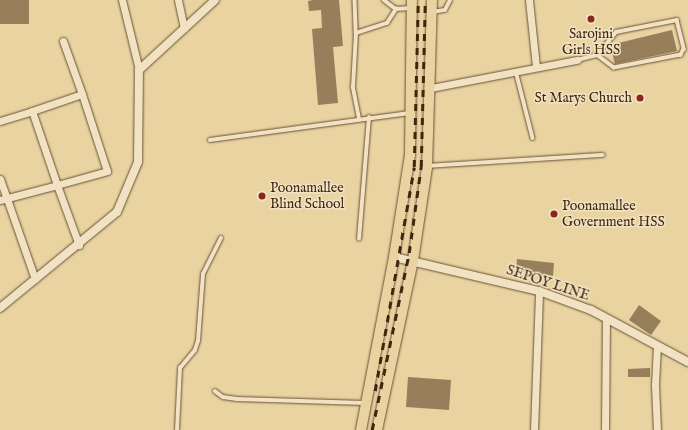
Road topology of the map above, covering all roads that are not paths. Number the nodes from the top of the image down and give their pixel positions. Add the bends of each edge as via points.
1 (122, 0) edge
2 (178, 0) edge
3 (215, 0) edge
4 (355, 0) edge
5 (384, 0) edge
6 (432, 0) edge
7 (450, 0) edge
8 (529, 0) edge
9 (412, 4) edge
10 (396, 9) junction
11 (432, 12) junction
12 (184, 28) junction
13 (356, 33) junction
14 (63, 40) dead end
15 (597, 55) junction
16 (577, 60) joint
17 (536, 67) junction
18 (139, 70) junction
19 (516, 71) junction
20 (431, 88) junction
21 (82, 94) junction
22 (32, 111) junction
23 (411, 112) junction
24 (369, 117) junction
25 (359, 119) junction
26 (0, 121) edge
27 (533, 138) dead end
28 (210, 140) dead end
29 (603, 155) dead end
30 (427, 166) junction
31 (0, 179) edge
32 (57, 185) junction
33 (3, 199) edge
34 (221, 238) dead end
35 (359, 239) dead end
36 (79, 245) junction
37 (394, 257) junction
38 (413, 260) junction
39 (35, 279) junction
40 (539, 291) junction
41 (0, 308) edge
42 (606, 321) junction
43 (658, 346) junction
44 (688, 362) edge
45 (215, 390) dead end
46 (365, 403) junction
47 (177, 430) edge
48 (361, 430) edge
49 (377, 430) edge
50 (534, 430) edge
51 (605, 430) edge
52 (658, 430) edge

1 - 18 street
2 - 12 street
3 - 12 street
4 - 13 lane
5 - 10 lane
6 - 11 main road
7 - 11 lane via 445,10
8 - 17 street
9 - 10 lane
9 - 23 main road
10 - 13 lane via 387,23
11 - 20 main road
12 - 18 street
13 - 25 lane via 353,87
14 - 21 street
15 - 15 lane via 616,32 677,20 684,49 681,55 614,68
15 - 16 lane
16 - 17 street
17 - 19 street
18 - 36 street via 138,162 117,212
19 - 20 street
19 - 27 lane
20 - 30 main road
21 - 22 street
21 - 32 street via 107,172
22 - 26 street
22 - 32 street
23 - 24 lane
23 - 37 main road via 410,156
24 - 25 lane
24 - 35 lane
25 - 28 lane
29 - 30 lane
30 - 38 main road
31 - 33 street
32 - 33 street
32 - 36 street
33 - 39 street
34 - 47 lane via 203,274 198,341 195,350 180,368
36 - 39 street
37 - 38 street, SEPOY LINE
37 - 46 main road
38 - 40 street, SEPOY LINE
38 - 49 main road
39 - 41 street
40 - 42 street, SEPOY LINE via 590,310
40 - 50 street
42 - 43 street, SEPOY LINE
42 - 51 street
43 - 44 street, SEPOY LINE
43 - 52 street via 655,385
45 - 46 lane via 223,397 237,399
46 - 48 main road

